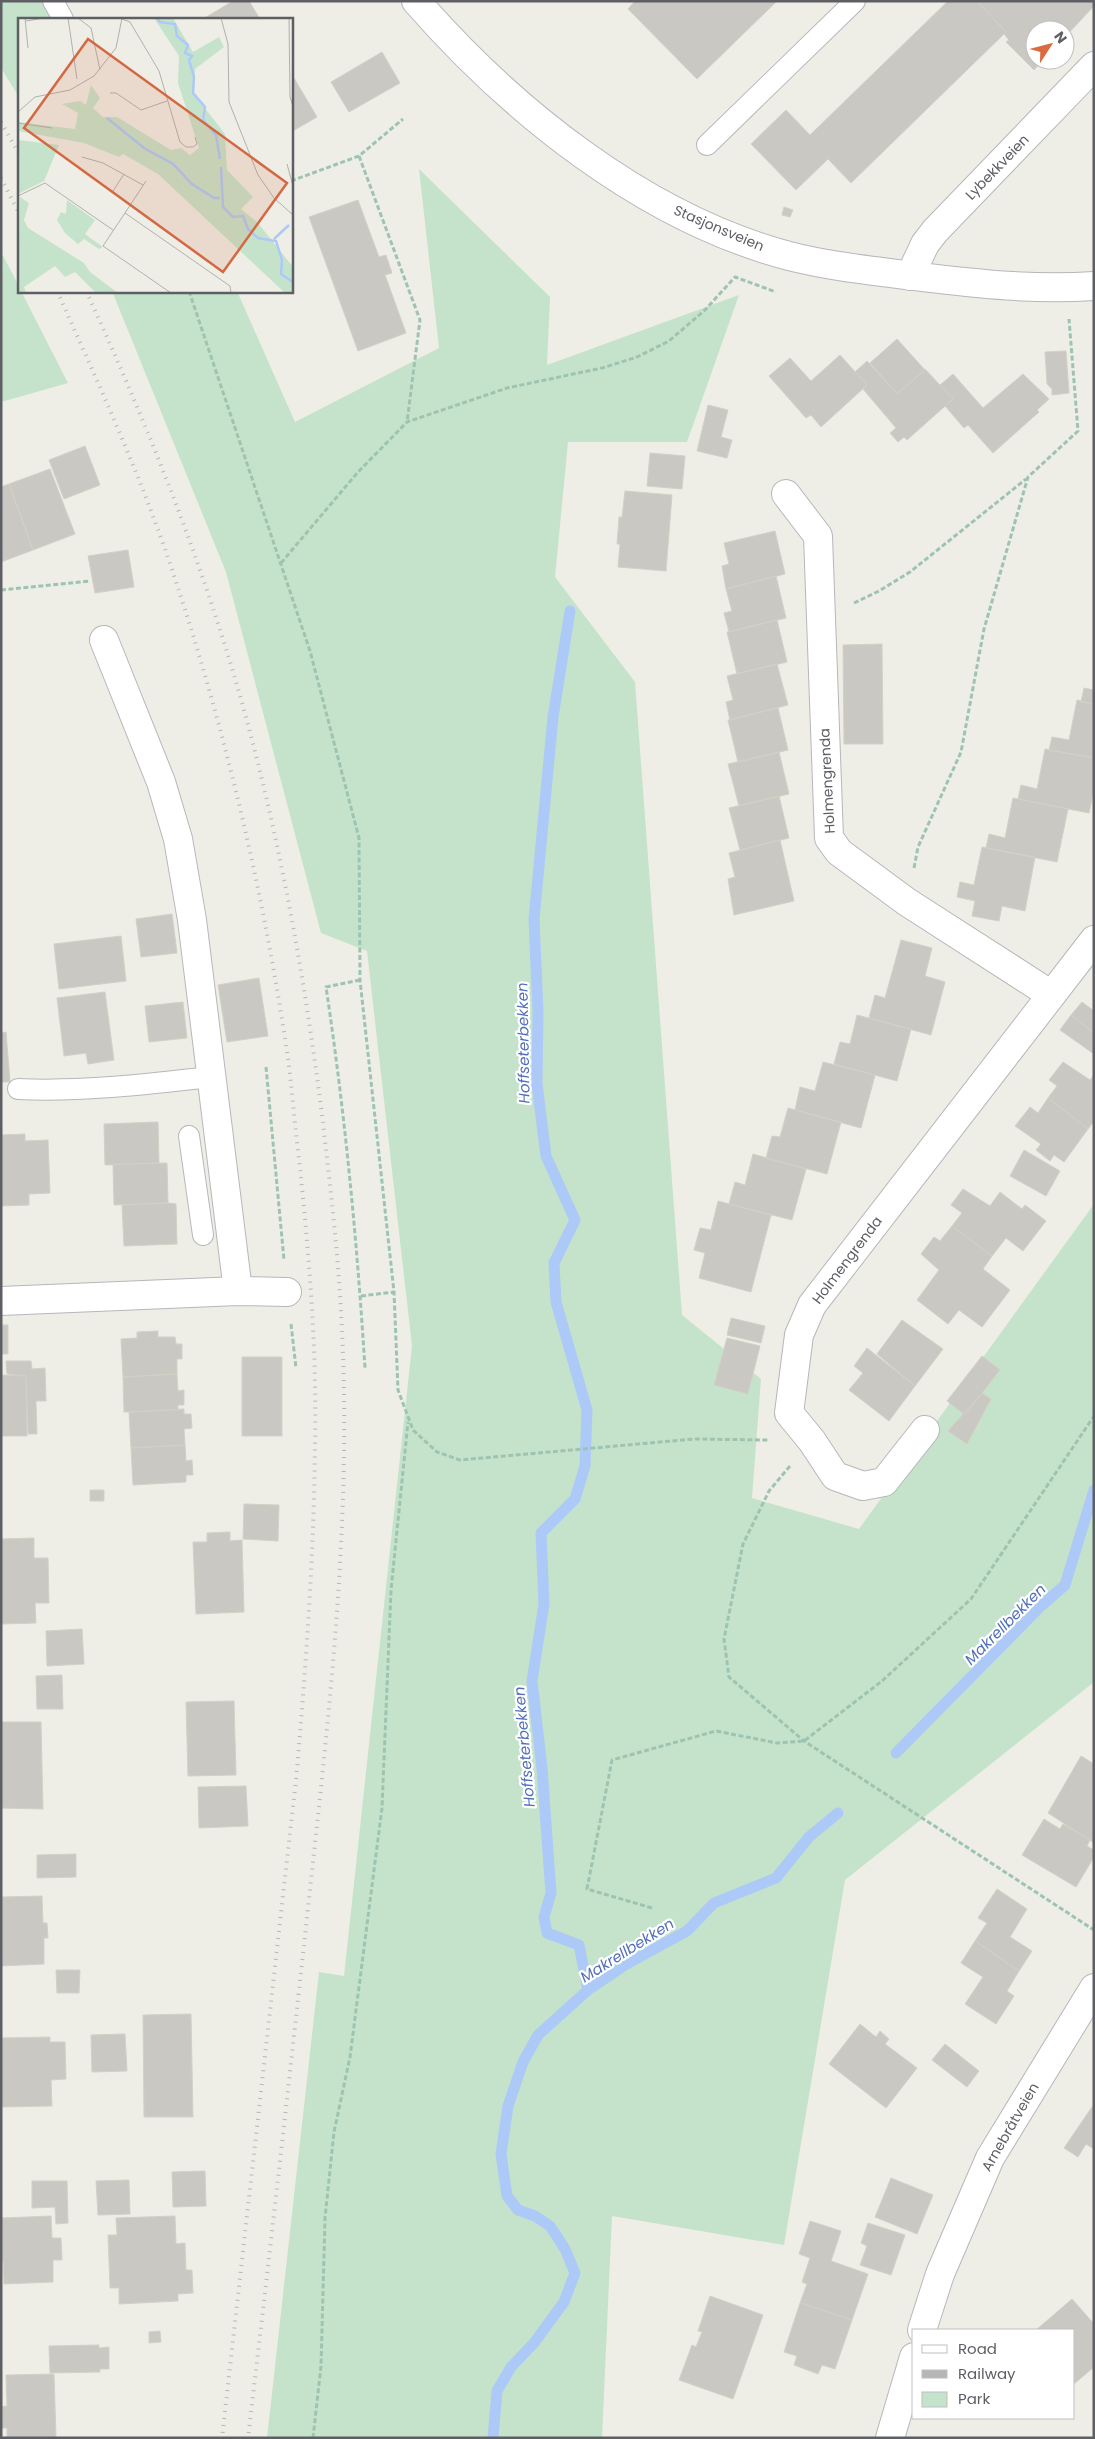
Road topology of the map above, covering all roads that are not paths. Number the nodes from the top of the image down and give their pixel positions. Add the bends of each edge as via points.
1 (53, 1) edge
2 (416, 1) edge
3 (854, 1) edge
4 (62, 18) edge
5 (1094, 66) edge
6 (707, 145) dead end
7 (910, 276) junction
8 (1094, 286) edge
9 (786, 494) dead end
10 (104, 640) dead end
11 (1094, 940) edge
12 (1050, 994) junction
13 (211, 1077) junction
14 (18, 1089) dead end
15 (189, 1136) dead end
16 (225, 1186) junction
17 (196, 1190) junction
18 (203, 1235) dead end
19 (238, 1291) junction
20 (288, 1292) road end
21 (1, 1301) edge
22 (925, 1430) dead end
23 (1094, 1988) edge
24 (922, 2329) edge
25 (912, 2364) edge
26 (890, 2438) edge

1 - 4 lane
2 - 7 street, Stasjonsveien via 466,55 534,117 624,182 746,243 823,264
3 - 6 lane
5 - 7 street, Lybekkveien via 935,231
7 - 8 street, Stasjonsveien via 1009,287
9 - 12 street, Holmengrenda via 818,536 829,838 840,852 907,902
10 - 13 street via 161,782 178,839 192,920
11 - 12 street, Holmengrenda
12 - 22 street, Holmengrenda via 812,1305 799,1335 789,1413 835,1476 863,1486 884,1482
13 - 14 lane via 105,1088
13 - 16 street
15 - 17 lane
16 - 17 lane
16 - 19 street
17 - 18 lane
19 - 20 street
19 - 21 street
23 - 24 street, Arnebråtveien via 990,2158 940,2274
25 - 26 street

